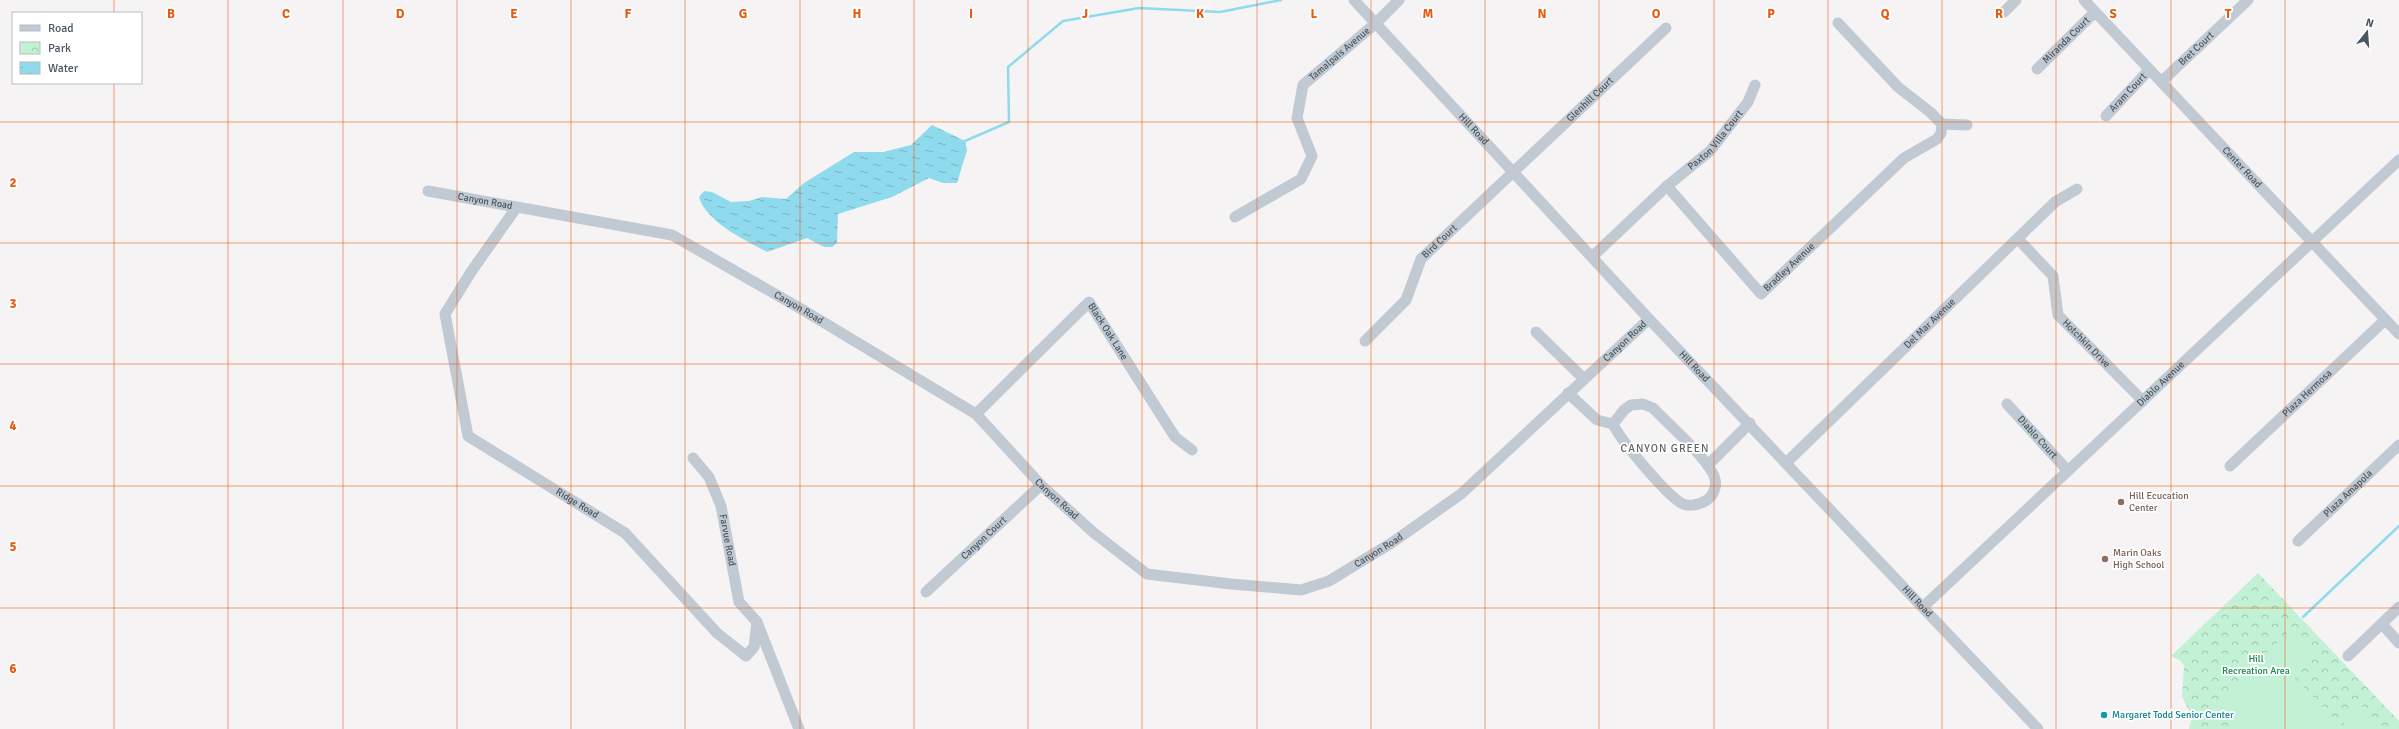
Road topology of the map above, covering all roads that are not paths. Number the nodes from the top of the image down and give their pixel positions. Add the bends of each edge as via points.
1 (1354, 0) edge
2 (1399, 0) edge
3 (2016, 0) edge
4 (2084, 0) edge
5 (2248, 0) edge
6 (2004, 12) dead end
7 (2096, 12) junction
8 (1376, 23) junction
9 (1838, 23) dead end
10 (1666, 28) dead end
11 (2037, 69) dead end
12 (2149, 70) junction
13 (2162, 81) junction
14 (1755, 86) dead end
15 (2106, 116) dead end
16 (1942, 124) junction
17 (1967, 125) dead end
18 (2399, 160) edge
19 (1515, 171) junction
20 (1667, 186) junction
21 (2077, 190) dead end
22 (428, 191) dead end
23 (516, 208) junction
24 (1234, 218) dead end
25 (2018, 240) junction
26 (2313, 241) junction
27 (1593, 256) junction
28 (1649, 319) junction
29 (2385, 320) junction
30 (1536, 332) dead end
31 (2399, 334) edge
32 (1365, 341) dead end
33 (1584, 379) junction
34 (1568, 393) junction
35 (2143, 401) junction
36 (2007, 404) dead end
37 (976, 414) junction
38 (1750, 423) junction
39 (1613, 424) junction
40 (2399, 445) edge
41 (1192, 450) dead end
42 (693, 458) dead end
43 (1787, 462) junction
44 (1708, 465) junction
45 (2230, 466) dead end
46 (2068, 471) junction
47 (1041, 485) junction
48 (2298, 541) dead end
49 (926, 592) dead end
50 (1923, 607) junction
51 (2399, 608) edge
52 (757, 622) junction
53 (2382, 624) junction
54 (2399, 643) edge
55 (2348, 656) dead end
56 (799, 729) edge
57 (2038, 729) edge

1 - 8 street, Hill Road
2 - 8 street, Tamalpais Avenue
3 - 6 street
4 - 7 street, Center Road
5 - 13 street, Bret Court
7 - 11 street, Miranda Court
7 - 12 street, Center Road
8 - 19 street, Hill Road
8 - 24 street, Tamalpais Avenue via 1303,85 1297,118 1312,156 1301,179
9 - 16 street via 1898,87
10 - 19 street, Glenhill Court
12 - 13 street, Center Road
12 - 15 street, Aram Court
13 - 26 street, Center Road
14 - 20 street, Paxton Villa Court via 1748,102 1710,151
16 - 17 street
16 - 20 street, Bradley Avenue via 1937,139 1904,158 1761,294
18 - 26 street, Diablo Avenue
19 - 27 street, Hill Road
19 - 32 street, Bird Court via 1422,259 1406,300
20 - 27 street
21 - 25 street, Del Mar Avenue via 2055,202
22 - 23 street, Canyon Road
23 - 37 street, Canyon Road via 672,234
23 - 52 street, Ridge Road via 445,314 468,436 625,533 717,633 746,656 754,646
25 - 35 street, Hotchkin Drive via 2053,276 2058,315
25 - 43 street, Del Mar Avenue
26 - 29 street, Center Road
26 - 35 street, Diablo Avenue
27 - 28 street, Hill Road
28 - 33 street, Canyon Road
28 - 38 street, Hill Road
29 - 31 street, Center Road
29 - 45 street, Plaza Hermosa
30 - 33 street
33 - 34 street, Canyon Road
34 - 39 street via 1597,420
34 - 47 street, Canyon Road via 1461,494 1393,542 1329,581 1301,590 1147,574 1094,533
35 - 46 street, Diablo Avenue
36 - 46 street, Diablo Court
37 - 41 street, Black Oak Lane via 1089,302 1175,437
37 - 47 street, Canyon Road
38 - 43 street, Hill Road
38 - 44 street
39 - 44 street via 1631,405 1653,408
39 - 44 street via 1624,443 1675,498 1684,504 1696,505 1713,494 1716,479
40 - 48 street, Plaza Amapola
42 - 52 street, Farvue Road via 709,477 721,506 739,602
43 - 50 street, Hill Road
46 - 50 street, Diablo Avenue
47 - 49 street, Canyon Court
50 - 57 street, Hill Road
51 - 53 street
52 - 56 street
53 - 54 street
53 - 55 street

